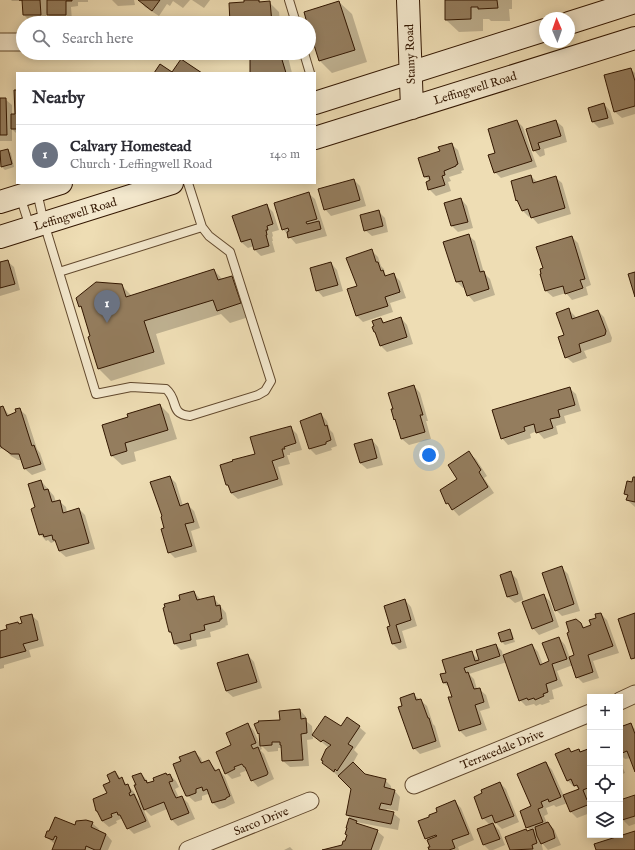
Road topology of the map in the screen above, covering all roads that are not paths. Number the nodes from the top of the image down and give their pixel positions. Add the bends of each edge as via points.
1 (289, 0) edge
2 (408, 0) edge
3 (635, 2) edge
4 (294, 16) edge
5 (575, 21) edge
6 (539, 32) edge
7 (635, 38) edge
8 (0, 42) edge
9 (16, 42) edge
10 (306, 60) edge
11 (310, 72) edge
12 (411, 73) junction
13 (317, 100) edge
14 (412, 108) junction
15 (316, 138) edge
16 (58, 184) edge
17 (169, 184) edge
18 (188, 184) edge
19 (29, 193) junction
20 (0, 202) edge
21 (37, 225) junction
22 (202, 227) junction
23 (0, 237) edge
24 (59, 272) junction
25 (635, 694) edge
26 (623, 700) edge
27 (587, 714) edge
28 (414, 786) dead end
29 (310, 801) dead end
30 (188, 850) edge

1 - 4 lane
2 - 12 main road, Stamy Road
3 - 5 main road
6 - 12 main road
7 - 14 main road, Leffingwell Road
8 - 9 street
10 - 11 lane
12 - 13 main road
12 - 14 main road, Stamy Road
14 - 15 main road, Leffingwell Road
16 - 19 main road
17 - 21 main road, Leffingwell Road
18 - 22 lane
19 - 20 main road
19 - 21 lane
19 - 21 lane
21 - 23 main road, Leffingwell Road
21 - 24 lane
22 - 24 lane
22 - 24 lane via 209,236 230,252 271,380 265,391 258,395 190,416 178,412 170,392 166,389 131,387 96,394
25 - 26 street
27 - 28 street, Terracedale Drive
29 - 30 street, Sarco Drive

